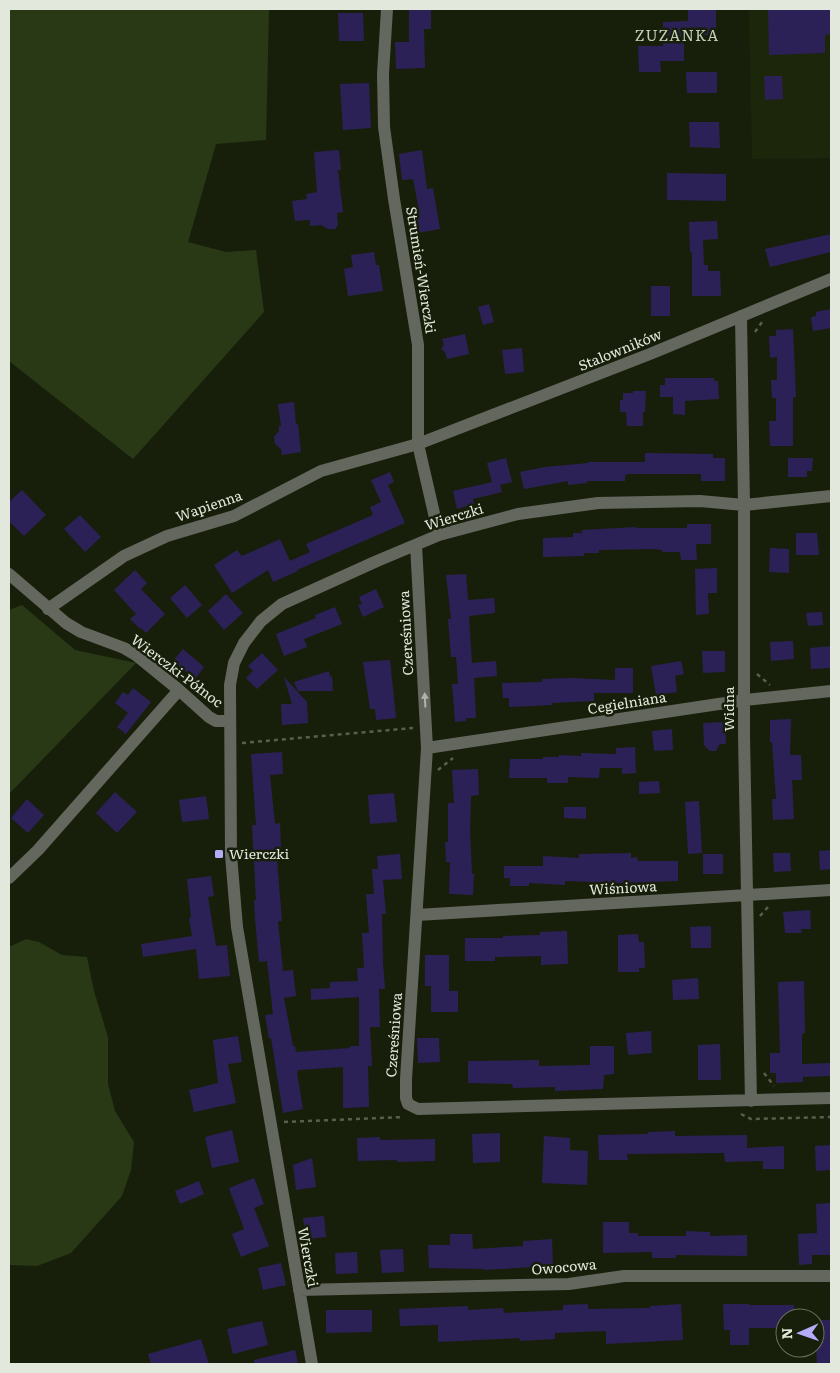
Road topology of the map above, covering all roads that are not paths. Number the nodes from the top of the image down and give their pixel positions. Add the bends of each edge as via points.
1 (387, 9) edge
2 (831, 279) edge
3 (741, 316) junction
4 (418, 444) junction
5 (831, 496) edge
6 (744, 505) junction
7 (439, 535) junction
8 (416, 545) junction
9 (9, 574) edge
10 (48, 609) junction
11 (178, 690) junction
12 (831, 690) edge
13 (745, 700) junction
14 (230, 721) junction
15 (427, 748) junction
16 (9, 878) edge
17 (831, 890) edge
18 (746, 895) junction
19 (417, 915) junction
20 (831, 1098) edge
21 (751, 1101) junction
22 (831, 1276) edge
23 (299, 1290) junction
24 (312, 1364) edge

1 - 4 street, Strumień-Wierczki via 384,127 418,345
2 - 3 street, Stalowników
3 - 4 street, Stalowników
3 - 6 street, Widna
4 - 7 street, Strumień-Wierczki
4 - 10 street, Wapienna via 320,471 234,516 167,536 124,556
5 - 6 street, Wierczki
6 - 7 street, Wierczki via 598,503 518,514
6 - 13 street, Widna
7 - 8 street, Wierczki
8 - 14 street, Wierczki via 282,604 262,622 244,643 234,663
15 -> 8 street, Czereśniowa
9 - 10 street, Wierczki-Północ
10 - 11 street, Wierczki-Północ via 81,632 136,655
11 - 14 street, Wierczki-Północ via 208,717 216,721
11 - 16 street via 38,850
12 - 13 street, Cegielniana
13 - 15 street, Cegielniana
13 - 18 street, Widna
14 - 23 street, Wierczki via 231,855 237,927
15 - 19 street, Czereśniowa
17 - 18 street, Wiśniowa
18 - 19 street, Wiśniowa
18 - 21 street, Widna
19 - 21 street, Czereśniowa via 406,1079 408,1104 418,1109
20 - 21 street, Czereśniowa
22 - 23 street, Owocowa via 624,1276 569,1284
23 - 24 street, Wierczki

